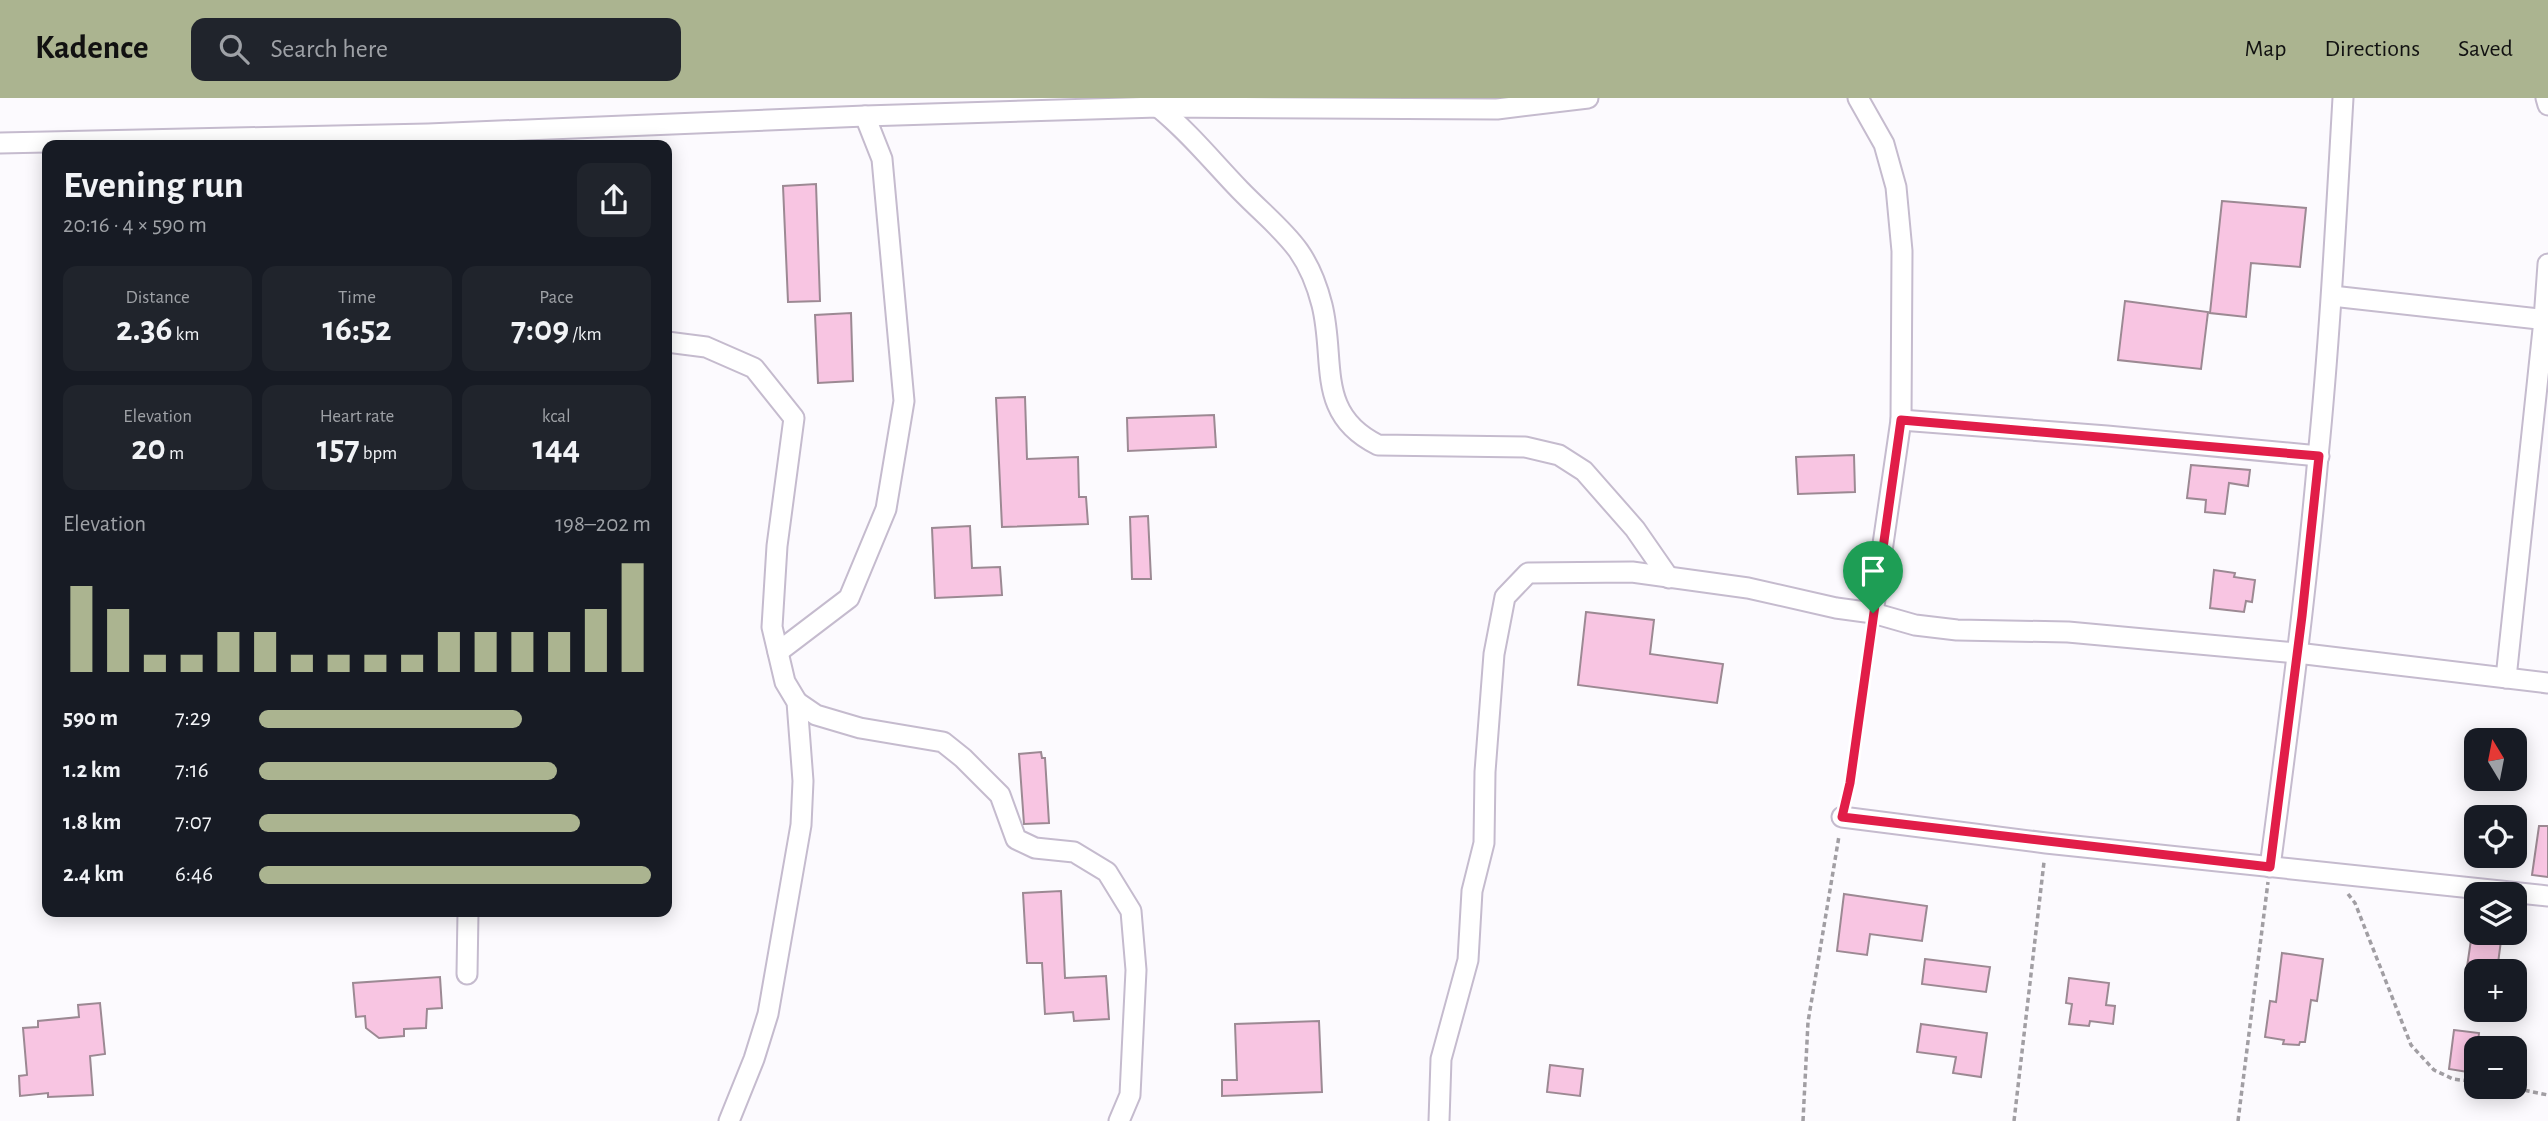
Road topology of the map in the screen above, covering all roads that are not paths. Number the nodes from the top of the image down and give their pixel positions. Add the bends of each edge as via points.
1 (1588, 98) edge
2 (1858, 98) edge
3 (2343, 98) edge
4 (2546, 98) edge
5 (2548, 105) edge
6 (1158, 107) junction
7 (865, 116) junction
8 (429, 140) edge
9 (0, 143) edge
10 (42, 143) edge
11 (2548, 264) edge
12 (2332, 296) junction
13 (2546, 320) edge
14 (672, 343) edge
15 (1901, 420) junction
16 (2319, 456) junction
17 (1669, 578) junction
18 (1873, 613) junction
19 (778, 652) junction
20 (2297, 653) junction
21 (2506, 678) junction
22 (2548, 683) edge
23 (797, 702) junction
24 (1842, 817) road end
25 (2270, 867) junction
26 (2548, 896) edge
27 (468, 917) edge
28 (467, 974) dead end
29 (729, 1121) edge
30 (1119, 1121) edge
31 (1439, 1121) edge

1 - 6 street via 1497,109
2 - 15 street via 1884,144 1896,187 1902,251
3 - 12 street
4 - 5 street
6 - 7 street
6 - 17 street via 1290,237 1305,259 1323,307 1333,395 1346,423 1360,436 1378,445 1525,447 1559,456 1584,471 1635,529
7 - 8 street
7 - 19 street via 882,159 904,401 886,509 849,598
9 - 10 street
11 - 13 street
12 - 13 street
12 - 16 street
13 - 21 street
14 - 19 street via 706,347 754,368 794,418 777,546 772,627
15 - 16 street
15 - 18 street
16 - 20 street
17 - 18 street via 1748,588
17 - 31 street via 1632,572 1528,573 1505,597 1494,654 1484,843 1472,891 1468,960 1441,1059
18 - 20 street via 1957,630 2068,632
19 - 23 street via 785,682
20 - 21 street
20 - 25 street
21 - 22 street
23 - 29 street via 803,781 793,877 768,1014
23 - 30 street via 816,715 860,728 943,743 1000,795 1016,839 1035,848 1074,852 1108,872 1131,911 1136,970 1130,1095
24 - 25 street
25 - 26 street
27 - 28 street

